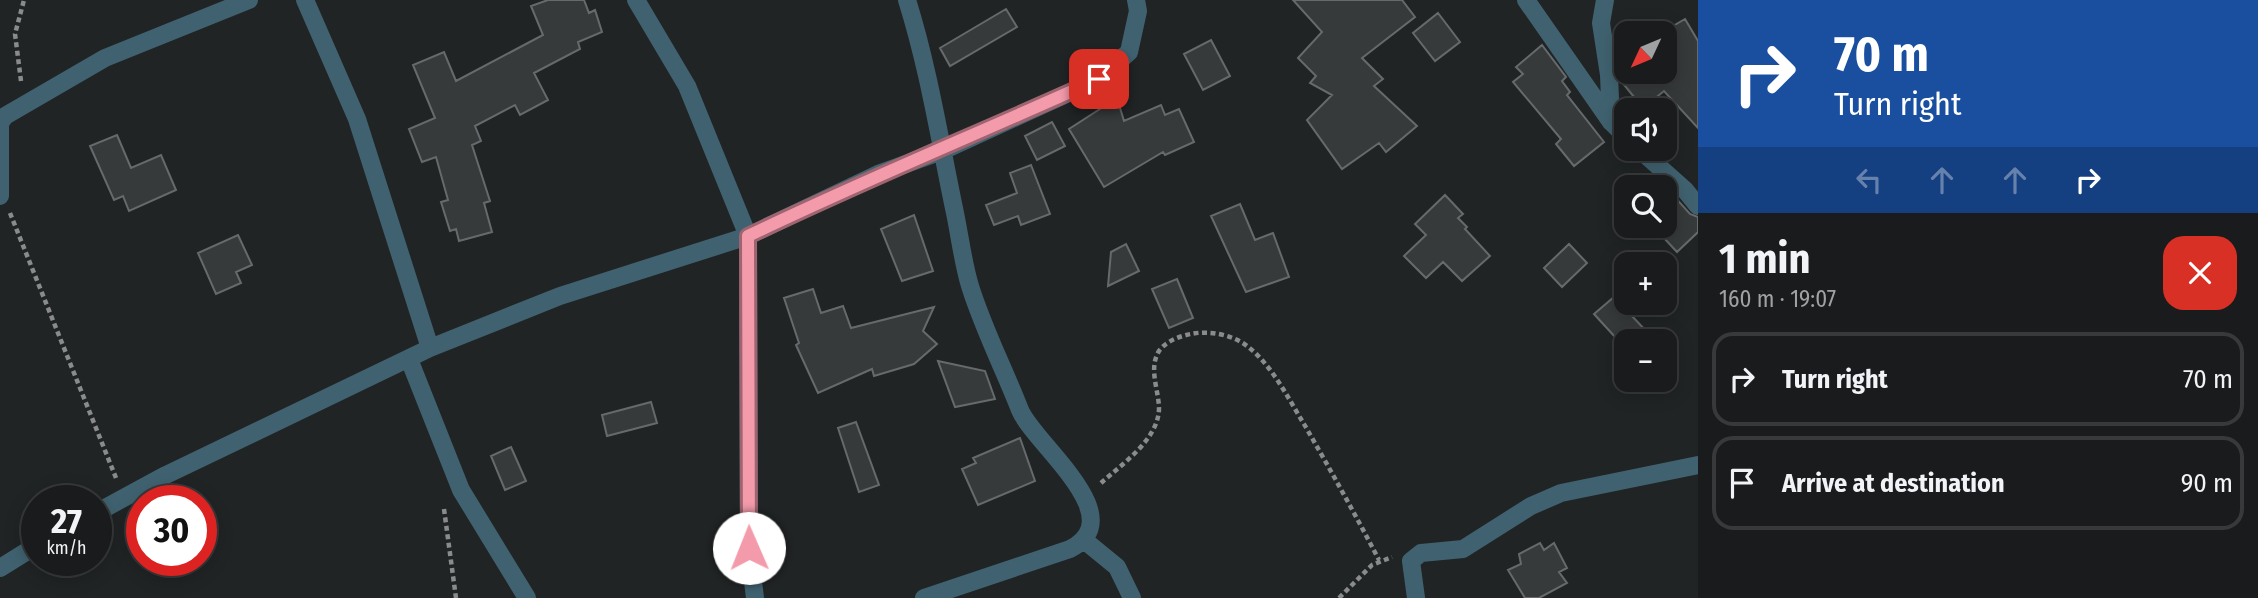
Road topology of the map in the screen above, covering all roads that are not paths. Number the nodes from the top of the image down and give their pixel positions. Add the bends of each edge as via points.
1 (249, 0) edge
2 (306, 0) edge
3 (636, 0) edge
4 (907, 0) edge
5 (1136, 0) edge
6 (1526, 0) edge
7 (1605, 0) edge
8 (1611, 122) junction
9 (1614, 125) edge
10 (942, 150) junction
11 (1652, 161) edge
12 (0, 188) edge
13 (0, 196) edge
14 (1698, 206) edge
15 (748, 236) junction
16 (430, 348) junction
17 (410, 359) junction
18 (1698, 465) edge
19 (112, 504) edge
20 (1084, 540) junction
21 (21, 555) edge
22 (0, 567) edge
23 (527, 598) edge
24 (755, 598) edge
25 (924, 598) edge
26 (1132, 598) edge
27 (1416, 598) edge

1 - 12 street via 105,58 0,122
2 - 16 street via 357,118
3 - 15 street via 687,86
4 - 10 street
5 - 10 street via 1129,52 1099,79
6 - 8 street
7 - 8 street via 1601,23
8 - 9 street
10 - 15 street via 878,174
10 - 20 street via 970,286 1023,416 1076,480 1085,498 1091,523
11 - 14 street
12 - 13 street
15 - 16 street via 560,296
15 - 24 street via 749,548
16 - 17 street
17 - 19 street
17 - 23 street via 461,490
18 - 27 street via 1560,493 1463,549 1416,555 1411,561
20 - 25 street via 1070,549
20 - 26 street via 1117,567
21 - 22 street

